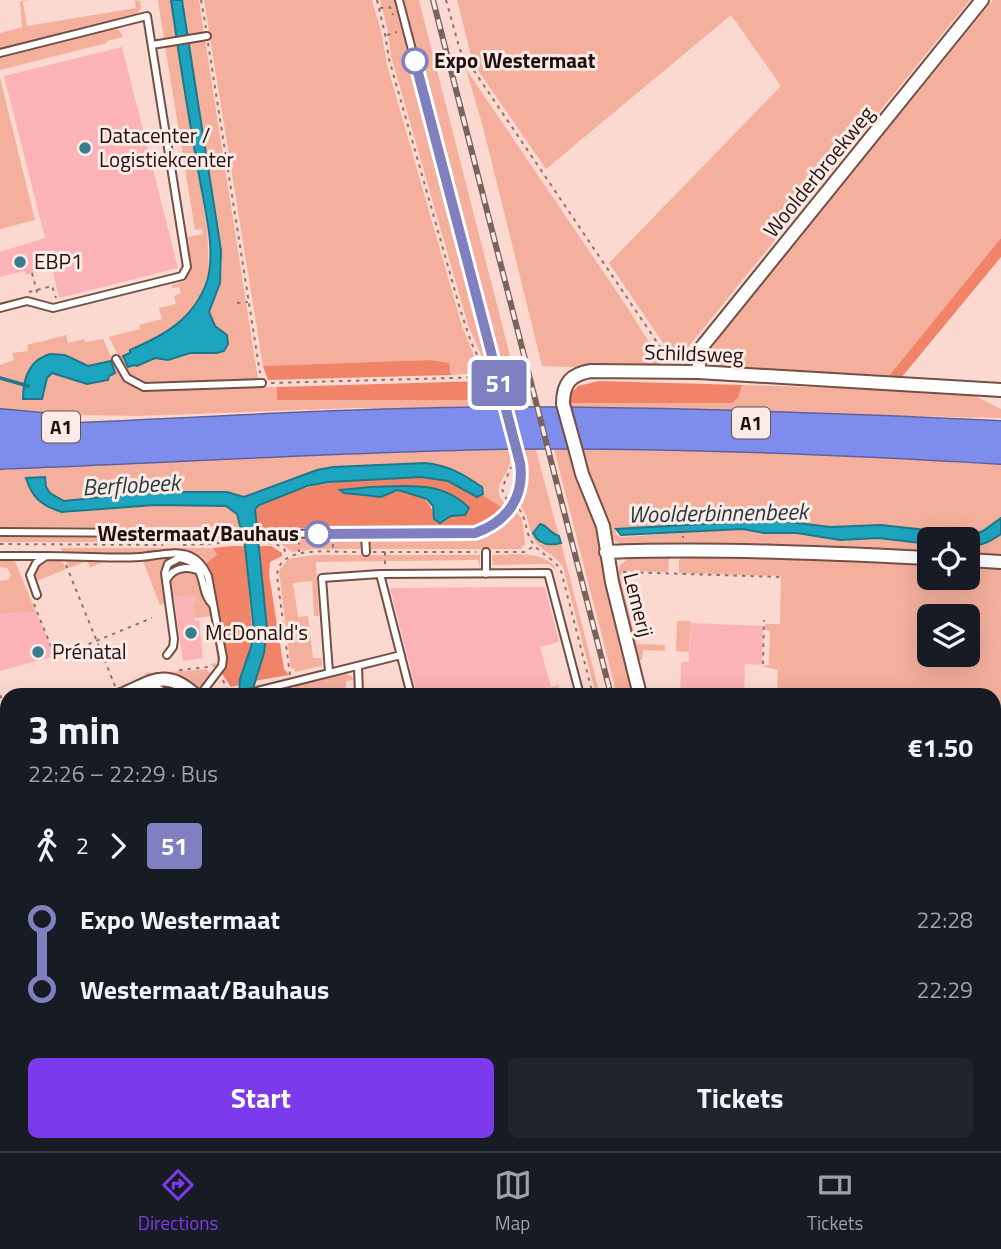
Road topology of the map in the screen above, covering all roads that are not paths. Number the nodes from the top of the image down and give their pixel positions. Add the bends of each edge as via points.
1 (399, 0) edge
2 (982, 0) edge
3 (207, 36) road end
4 (152, 45) junction
5 (0, 53) edge
6 (0, 308) edge
7 (116, 359) dead end
8 (698, 372) junction
9 (262, 383) road end
10 (1001, 390) edge
11 (0, 421) edge
12 (1001, 433) edge
13 (122, 434) junction
14 (0, 438) edge
15 (1001, 452) edge
16 (0, 457) edge
17 (0, 532) edge
18 (365, 534) junction
19 (366, 552) road end
20 (486, 552) road end
21 (606, 552) junction
22 (0, 556) edge
23 (46, 556) junction
24 (917, 558) edge
25 (980, 561) edge
26 (1001, 562) edge
27 (199, 571) junction
28 (486, 574) junction
29 (380, 575) junction
30 (166, 582) junction
31 (37, 595) dead end
32 (214, 607) junction
33 (167, 654) road end
34 (401, 655) junction
35 (358, 666) junction
36 (329, 673) junction
37 (142, 686) junction
38 (137, 688) edge
39 (150, 688) edge
40 (188, 688) edge
41 (202, 688) edge
42 (269, 688) edge
43 (359, 688) edge
44 (409, 688) edge
45 (578, 688) edge
46 (638, 688) edge

1 - 18 lane, bridge via 521,478 514,505 497,523 475,533
2 - 8 street, Woolderbroekweg via 701,348
3 - 4 lane
4 - 5 lane via 147,16
4 - 6 lane via 187,267 182,276 53,308 27,301
7 - 9 lane via 127,378 144,387
8 - 10 street, Schildsweg
8 - 21 street, Schildsweg, bridge via 592,371 579,373 566,383 563,404 582,474 600,513
11 - 13 highway, A1
12 - 13 highway, A1 via 812,424 500,419
13 - 14 highway, A1
15 - 16 highway, A1 via 586,436
17 - 18 lane
18 - 19 lane
20 - 28 lane
21 - 24 street, Lemerij via 683,549
21 - 46 street, Lemerij
22 - 23 lane
23 - 31 lane via 30,575
23 - 32 lane via 189,556 206,570
25 - 26 street
27 - 30 lane via 181,568
27 - 30 lane via 188,560 177,558 166,567
27 - 32 lane via 207,600
28 - 29 lane
28 - 45 lane via 548,573
29 - 34 lane
29 - 36 lane via 322,578
30 - 33 lane via 174,639
32 - 41 lane via 222,666
34 - 35 lane
34 - 44 lane
35 - 36 lane
35 - 43 lane
36 - 42 lane
37 - 38 street
37 - 39 street
37 - 40 street via 169,679

